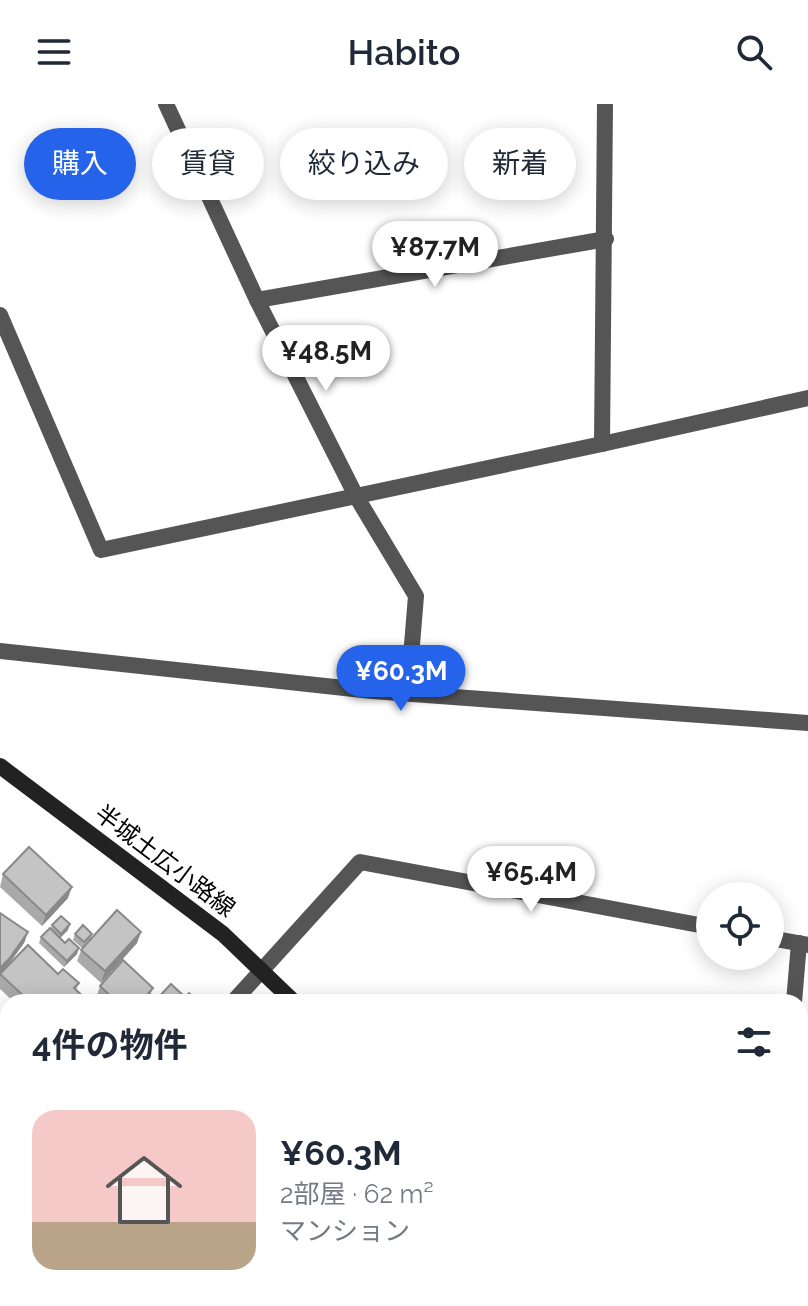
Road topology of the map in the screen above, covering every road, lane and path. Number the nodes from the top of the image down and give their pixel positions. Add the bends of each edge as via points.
1 (166, 104) edge
2 (605, 104) edge
3 (606, 239) junction
4 (257, 300) junction
5 (0, 315) edge
6 (808, 398) edge
7 (602, 444) junction
8 (356, 496) junction
9 (0, 651) edge
10 (408, 693) junction
11 (808, 723) edge
12 (0, 766) edge
13 (696, 924) edge
14 (784, 940) edge
15 (804, 944) edge
16 (262, 971) junction
17 (240, 994) edge
18 (286, 994) edge
19 (795, 994) edge

1 - 4 street
2 - 3 street
3 - 4 street
3 - 7 street
4 - 8 street
5 - 8 street via 101,550
6 - 7 street
7 - 8 street
8 - 10 street via 416,596
9 - 10 street
10 - 11 street
12 - 16 main road, 半城土広小路線 via 223,934
13 - 16 street via 360,862
14 - 15 street
15 - 19 street
16 - 17 street
16 - 18 main road, 半城土広小路線

